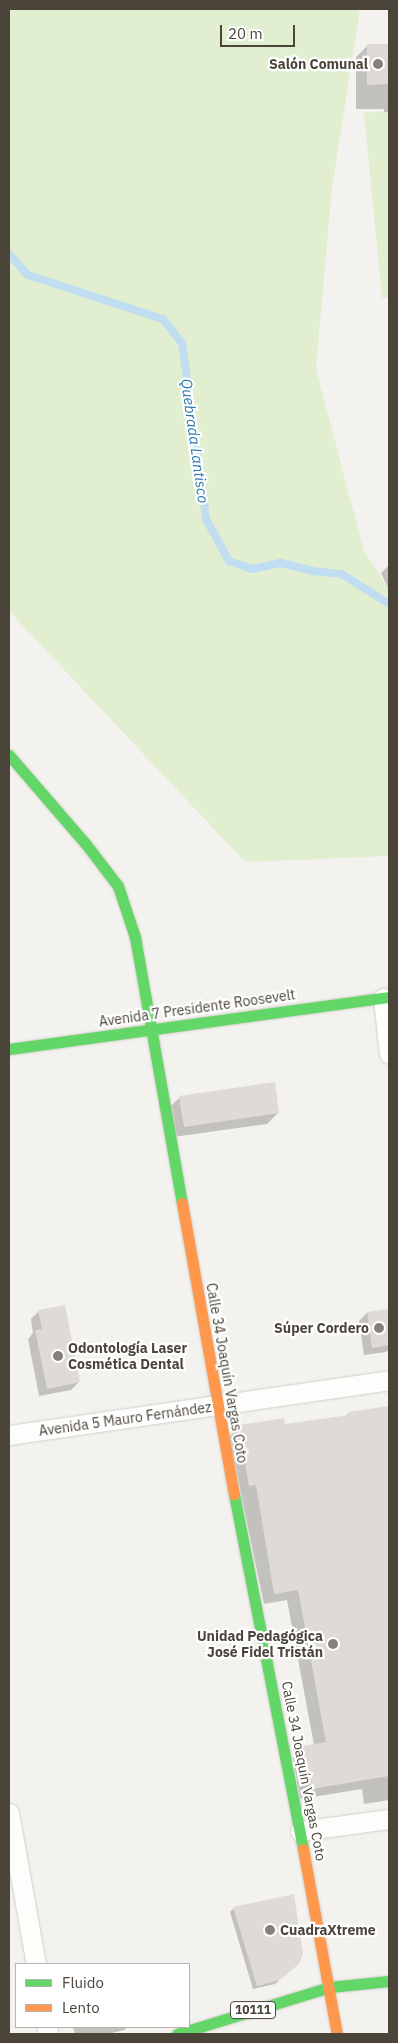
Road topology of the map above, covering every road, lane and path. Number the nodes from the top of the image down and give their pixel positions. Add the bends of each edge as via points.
1 (9, 755) edge
2 (386, 997) edge
3 (151, 1029) junction
4 (9, 1048) edge
5 (389, 1054) edge
6 (389, 1380) edge
7 (217, 1405) junction
8 (9, 1435) edge
9 (9, 1812) edge
10 (389, 1819) edge
11 (300, 1831) junction
12 (36, 1963) edge
13 (389, 1981) edge
14 (330, 1986) junction
15 (177, 2034) edge
16 (337, 2034) edge

1 - 3 main road, Calle 34 Joaquín Vargas Coto via 118,886 135,937
2 - 3 main road, Avenida 7 Presidente Roosevelt
2 - 5 street
3 - 4 main road, Avenida 7 Presidente Roosevelt
3 - 7 main road, Calle 34 Joaquín Vargas Coto
6 - 7 street, Avenida 5 Mauro Fernández
7 - 8 street, Avenida 5 Mauro Fernández
7 - 11 main road, Calle 34 Joaquín Vargas Coto
9 - 12 street
10 - 11 street
11 - 14 main road, Calle 34 Joaquín Vargas Coto
13 - 14 main road, 10111
14 - 15 main road, 10111
14 - 16 main road, Calle 34 Joaquín Vargas Coto

